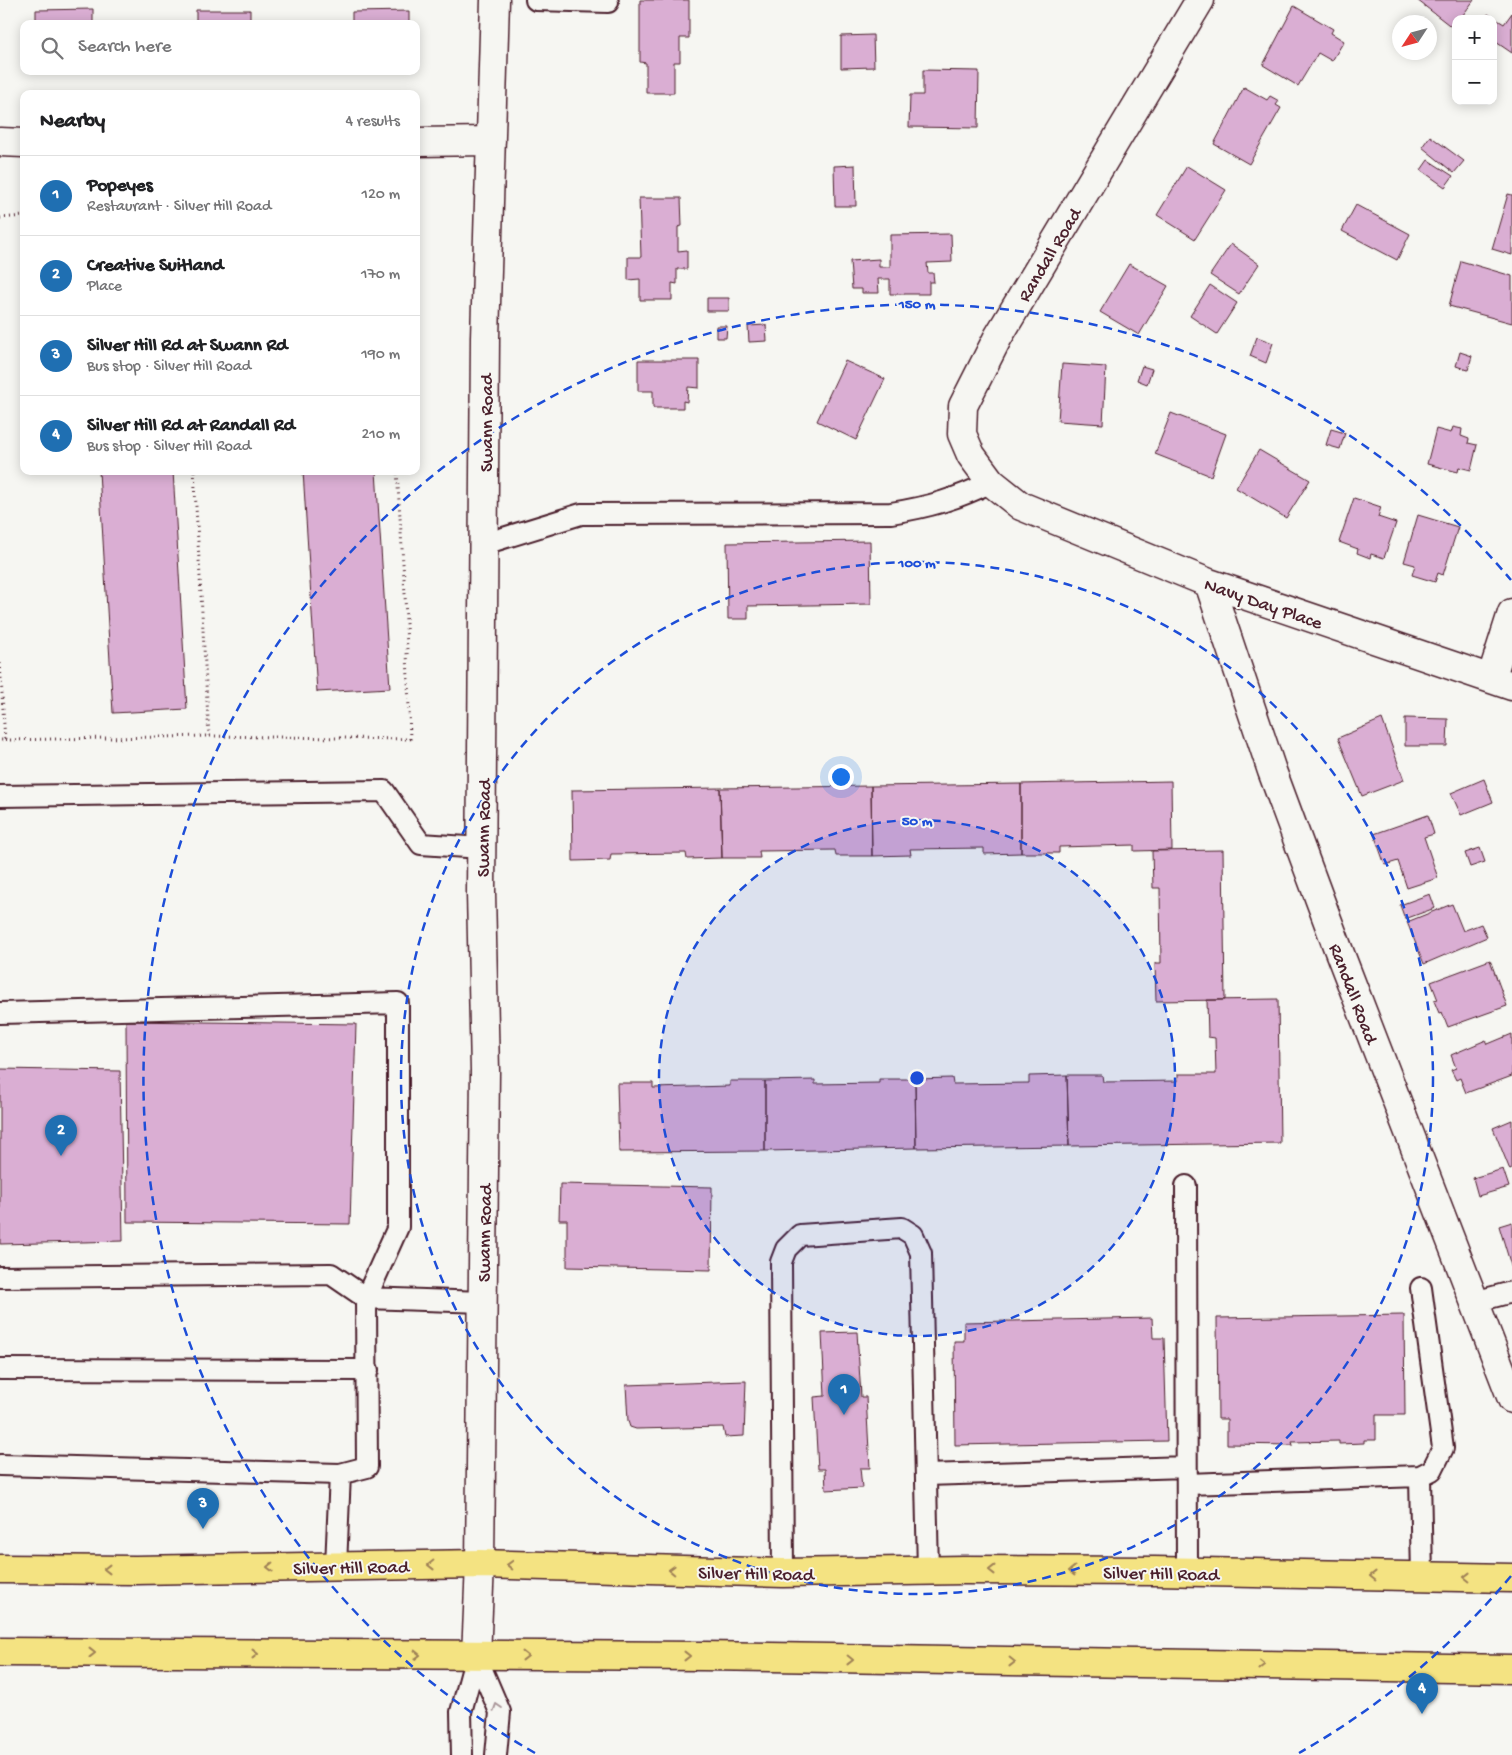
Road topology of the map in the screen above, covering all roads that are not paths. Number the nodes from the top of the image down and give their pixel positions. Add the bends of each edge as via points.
1 (494, 0) edge
2 (536, 0) edge
3 (1200, 0) edge
4 (608, 2) dead end
5 (491, 141) junction
6 (0, 142) edge
7 (420, 142) edge
8 (20, 143) edge
9 (991, 482) junction
10 (1021, 506) joint
11 (484, 544) junction
12 (1209, 583) junction
13 (1512, 613) edge
14 (1501, 683) edge
15 (0, 796) edge
16 (482, 848) junction
17 (0, 1013) edge
18 (1186, 1186) dead end
19 (0, 1277) edge
20 (1421, 1288) dead end
21 (1512, 1292) edge
22 (366, 1298) junction
23 (483, 1302) junction
24 (1474, 1302) junction
25 (0, 1369) edge
26 (368, 1370) junction
27 (1512, 1399) edge
28 (0, 1465) edge
29 (340, 1474) junction
30 (926, 1475) junction
31 (1187, 1475) junction
32 (1420, 1476) junction
33 (480, 1564) junction
34 (336, 1566) junction
35 (0, 1568) edge
36 (928, 1571) junction
37 (1187, 1572) junction
38 (783, 1574) junction
39 (1422, 1577) junction
40 (1512, 1578) edge
41 (0, 1652) edge
42 (476, 1656) junction
43 (1483, 1668) junction
44 (1512, 1669) edge
45 (1512, 1683) edge
46 (462, 1755) edge
47 (496, 1755) edge

1 - 5 street, Swann Road
2 - 4 lane
3 - 9 street, Randall Road via 998,337 963,406 962,434 971,455
5 - 7 street
5 - 11 street, Swann Road
6 - 8 street
9 - 10 street, Randall Road
9 - 11 lane via 959,498 891,513 581,514
10 - 12 street, Navy Day Place
11 - 16 street, Swann Road
12 - 14 street, Navy Day Place
12 - 24 street, Randall Road via 1272,771
13 - 14 street
15 - 16 lane via 384,791 421,844
16 - 23 street, Swann Road via 480,893 485,1071
17 - 22 lane via 398,1003 398,1227
18 - 31 lane
19 - 22 lane via 331,1274
20 - 32 lane via 1444,1448 1432,1470
21 - 24 lane
22 - 23 lane
22 - 26 lane
23 - 33 street, Swann Road
24 - 27 street, Randall Road
25 - 26 lane
26 - 29 lane via 367,1466
28 - 29 lane
29 - 34 lane
30 - 31 lane
30 - 36 lane
30 - 38 lane via 921,1253 913,1235 902,1228 800,1235 786,1249 781,1262
31 - 32 lane
31 - 37 lane
32 - 39 lane
33 -> 34 main road, Silver Hill Road
38 -> 33 main road, Silver Hill Road
33 - 42 street, Swann Road
34 -> 35 main road, Silver Hill Road via 136,1570
37 -> 36 main road, Silver Hill Road
36 - 38 main road, Silver Hill Road
39 -> 37 main road, Silver Hill Road
40 -> 39 main road, Silver Hill Road
41 -> 42 main road
42 -> 43 main road via 693,1656
42 - 46 lane via 461,1712
47 -> 42 lane via 500,1712
43 - 44 main road
43 - 45 main road

